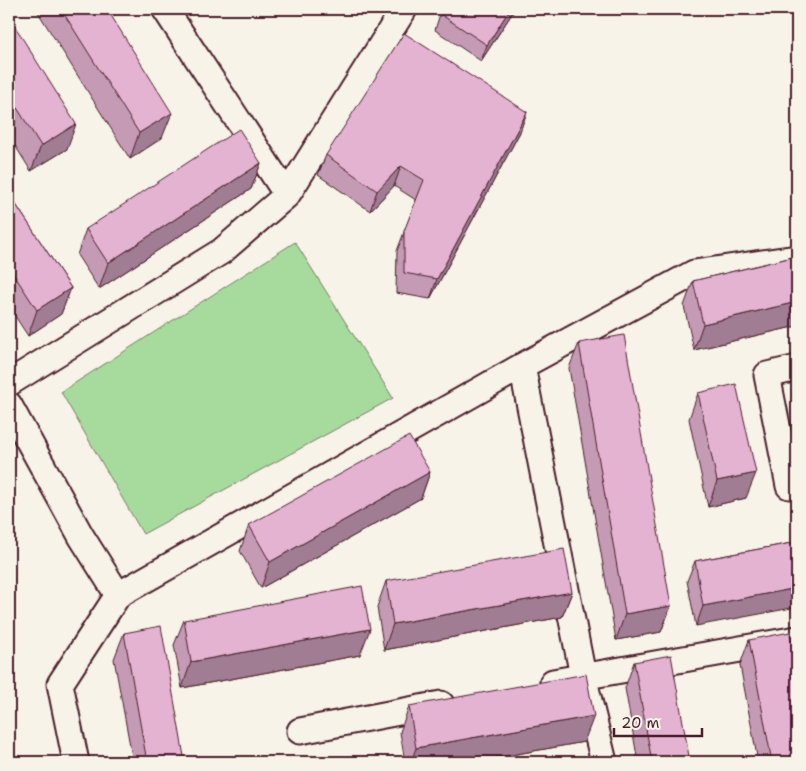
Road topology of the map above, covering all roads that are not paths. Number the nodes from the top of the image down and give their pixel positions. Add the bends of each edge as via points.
1 (165, 9) edge
2 (404, 9) edge
3 (287, 195) junction
4 (797, 258) edge
5 (522, 366) junction
6 (797, 368) edge
7 (9, 383) edge
8 (9, 405) edge
9 (789, 486) dead end
10 (118, 595) junction
11 (797, 639) edge
12 (583, 676) junction
13 (534, 686) edge
14 (466, 699) edge
15 (300, 732) dead end
16 (76, 762) edge
17 (604, 762) edge

1 - 3 street
2 - 3 street
3 - 7 street via 222,251
4 - 5 street via 694,273
5 - 10 street
5 - 12 street
6 - 9 street via 767,375
8 - 10 street via 81,536
10 - 16 street via 60,684
11 - 12 street
12 - 13 street
12 - 17 street
14 - 15 street

